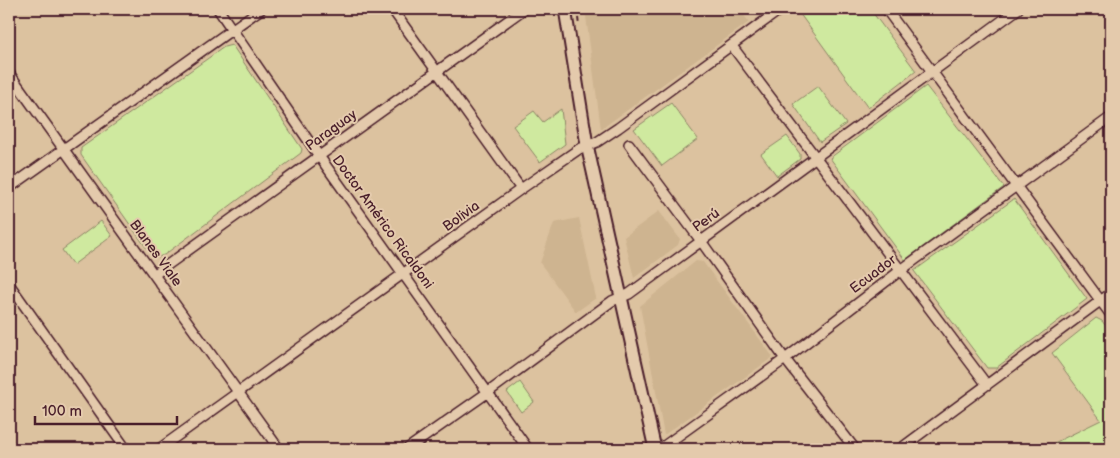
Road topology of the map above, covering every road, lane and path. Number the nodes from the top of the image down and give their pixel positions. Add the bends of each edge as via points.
1 (218, 9) edge
2 (261, 9) edge
3 (392, 9) edge
4 (524, 9) edge
5 (565, 9) edge
6 (782, 9) edge
7 (886, 9) edge
8 (1018, 9) edge
9 (232, 29) junction
10 (732, 46) junction
11 (437, 70) junction
12 (932, 72) junction
13 (9, 73) edge
14 (1111, 117) edge
15 (628, 144) dead end
16 (587, 145) junction
17 (63, 149) junction
18 (319, 156) junction
19 (816, 157) junction
20 (1018, 185) junction
21 (9, 188) edge
22 (521, 190) junction
23 (701, 241) junction
24 (901, 270) junction
25 (155, 274) junction
26 (403, 274) junction
27 (9, 284) edge
28 (1111, 292) edge
29 (622, 298) junction
30 (1101, 300) junction
31 (1111, 315) edge
32 (785, 359) junction
33 (987, 385) junction
34 (238, 392) junction
35 (487, 393) junction
36 (126, 449) edge
37 (159, 449) edge
38 (279, 449) edge
39 (407, 449) edge
40 (528, 449) edge
41 (653, 449) edge
42 (855, 449) edge
43 (900, 449) edge

1 - 9 street, Doctor Américo Ricaldoni
2 - 9 street
3 - 11 street
4 - 11 street, Paraguay
5 - 16 street
6 - 10 street, Bolivia
7 - 12 street
8 - 12 street, Perú
9 - 17 street
9 - 18 street, Doctor Américo Ricaldoni
10 - 16 street, Bolivia via 607,136
10 - 19 street
11 - 18 street, Paraguay
11 - 22 street
12 - 19 street, Perú
12 - 20 street
13 - 17 street, Blanes Viale
14 - 20 street, Ecuador
15 - 23 street
16 - 22 street, Bolivia
16 - 29 street
17 - 21 street
17 - 25 street, Blanes Viale
18 - 25 street, Paraguay
18 - 26 street, Doctor Américo Ricaldoni
19 - 23 street, Perú
19 - 24 street
20 - 24 street, Ecuador
20 - 30 street
22 - 26 street, Bolivia
23 - 29 street, Perú
23 - 32 street
24 - 32 street, Ecuador
24 - 33 street
25 - 34 street, Blanes Viale
26 - 34 street, Bolivia
26 - 35 street, Doctor Américo Ricaldoni
27 - 36 street
28 - 30 street
29 - 35 street, Perú via 612,301
29 - 41 street
30 - 31 street
30 - 33 street
32 - 41 street, Ecuador via 664,446
32 - 42 street
33 - 43 street
34 - 37 street, Bolivia
34 - 38 street, Blanes Viale
35 - 39 street, Perú
35 - 40 street, Doctor Américo Ricaldoni

